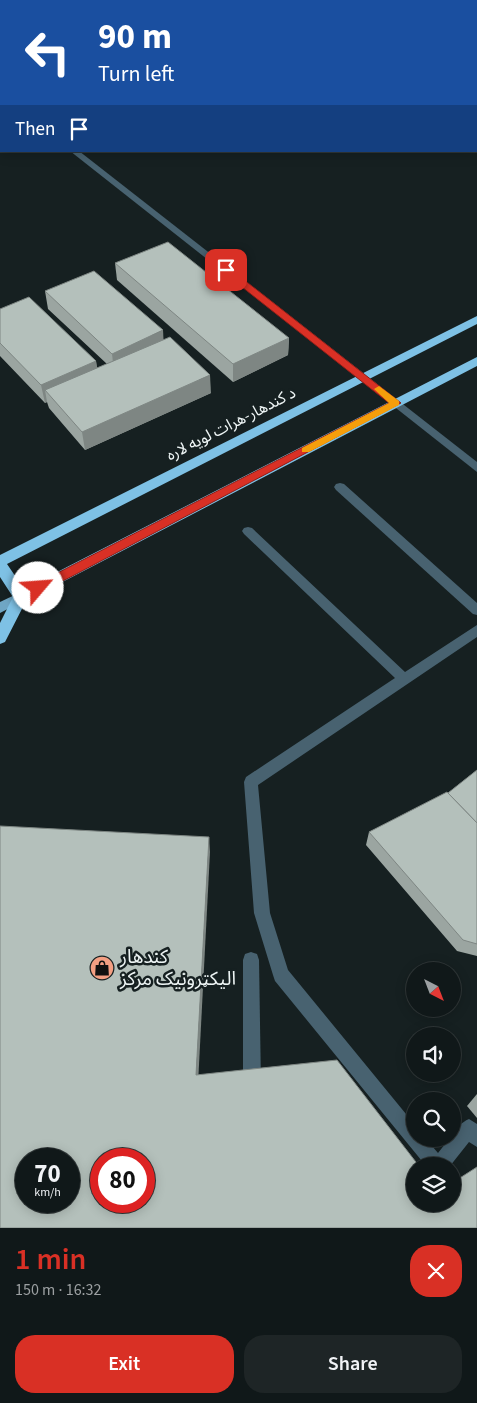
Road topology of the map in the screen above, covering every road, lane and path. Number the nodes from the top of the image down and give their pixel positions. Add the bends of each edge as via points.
1 (75, 152) edge
2 (477, 320) edge
3 (477, 361) edge
4 (364, 377) junction
5 (396, 403) junction
6 (477, 468) edge
7 (340, 487) dead end
8 (248, 531) dead end
9 (0, 561) edge
10 (0, 565) edge
11 (21, 597) junction
12 (0, 608) edge
13 (477, 610) edge
14 (477, 630) edge
15 (0, 638) edge
16 (404, 679) junction
17 (251, 960) dead end
18 (253, 1099) edge
19 (477, 1138) edge
20 (431, 1157) edge
21 (445, 1157) edge

1 - 4 street
2 - 4 highway, د کندهار-هرات لويه لاره
3 - 5 highway
4 - 5 street
4 - 9 highway, د کندهار-هرات لويه لاره
5 - 6 street
5 - 11 highway
7 - 13 street
8 - 16 street
10 - 11 highway
11 - 12 main road
11 - 15 highway
14 - 16 street
16 - 20 street via 251,782 252,810 262,913 281,975
17 - 18 street
19 - 21 street via 469,1128

